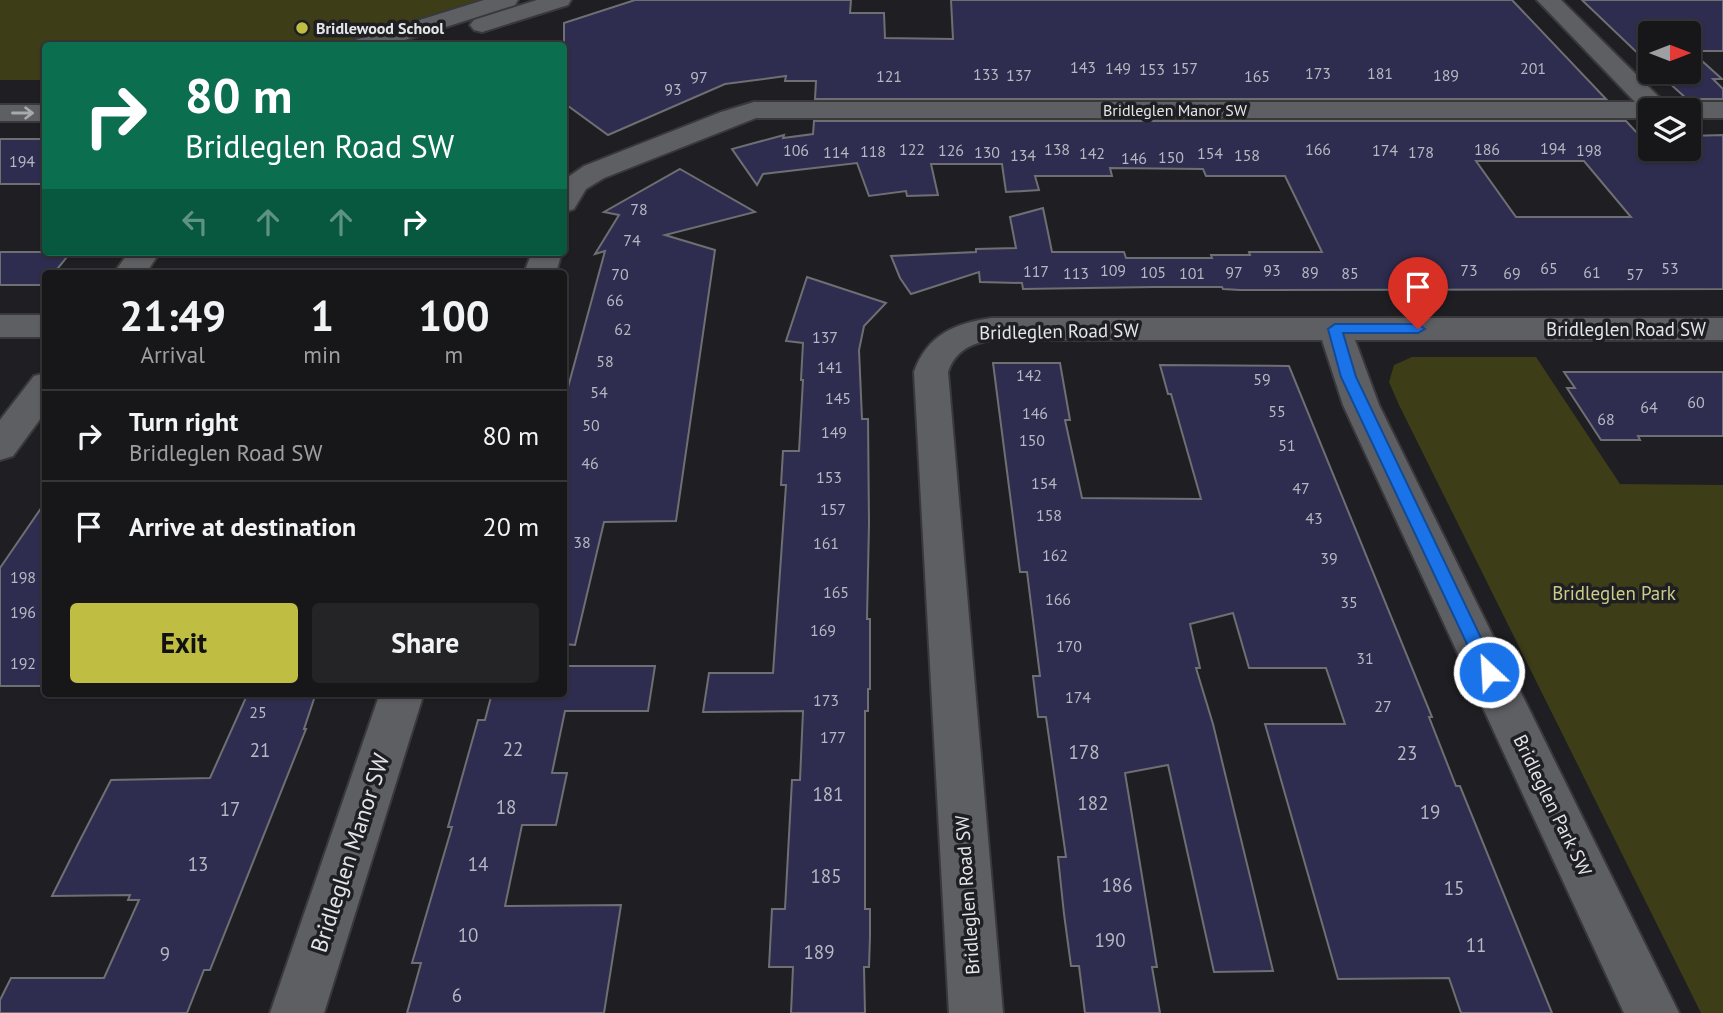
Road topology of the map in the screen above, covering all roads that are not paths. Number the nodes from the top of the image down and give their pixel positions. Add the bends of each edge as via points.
1 (507, 0) edge
2 (560, 0) edge
3 (1548, 0) edge
4 (373, 42) edge
5 (429, 42) edge
6 (0, 93) edge
7 (42, 93) edge
8 (1645, 98) edge
9 (1638, 110) edge
10 (1701, 110) edge
11 (1723, 110) edge
12 (0, 113) edge
13 (42, 113) edge
14 (567, 198) edge
15 (0, 326) edge
16 (42, 326) edge
17 (1335, 329) junction
18 (1723, 329) edge
19 (42, 390) edge
20 (0, 446) edge
21 (401, 697) edge
22 (297, 1013) edge
23 (975, 1013) edge
24 (1652, 1013) edge

1 - 4 street
2 - 5 street
3 - 8 street
6 - 7 street
9 - 14 street, Bridleglen Manor SW via 754,110 594,173 575,184
10 - 11 street
12 -> 13 street
15 - 16 street
17 - 18 street, Bridleglen Road SW
17 - 23 street, Bridleglen Road SW via 992,329 963,334 940,350 933,362
17 - 24 street, Bridleglen Park SW via 1361,405
19 - 20 street
21 - 22 street, Bridleglen Manor SW

